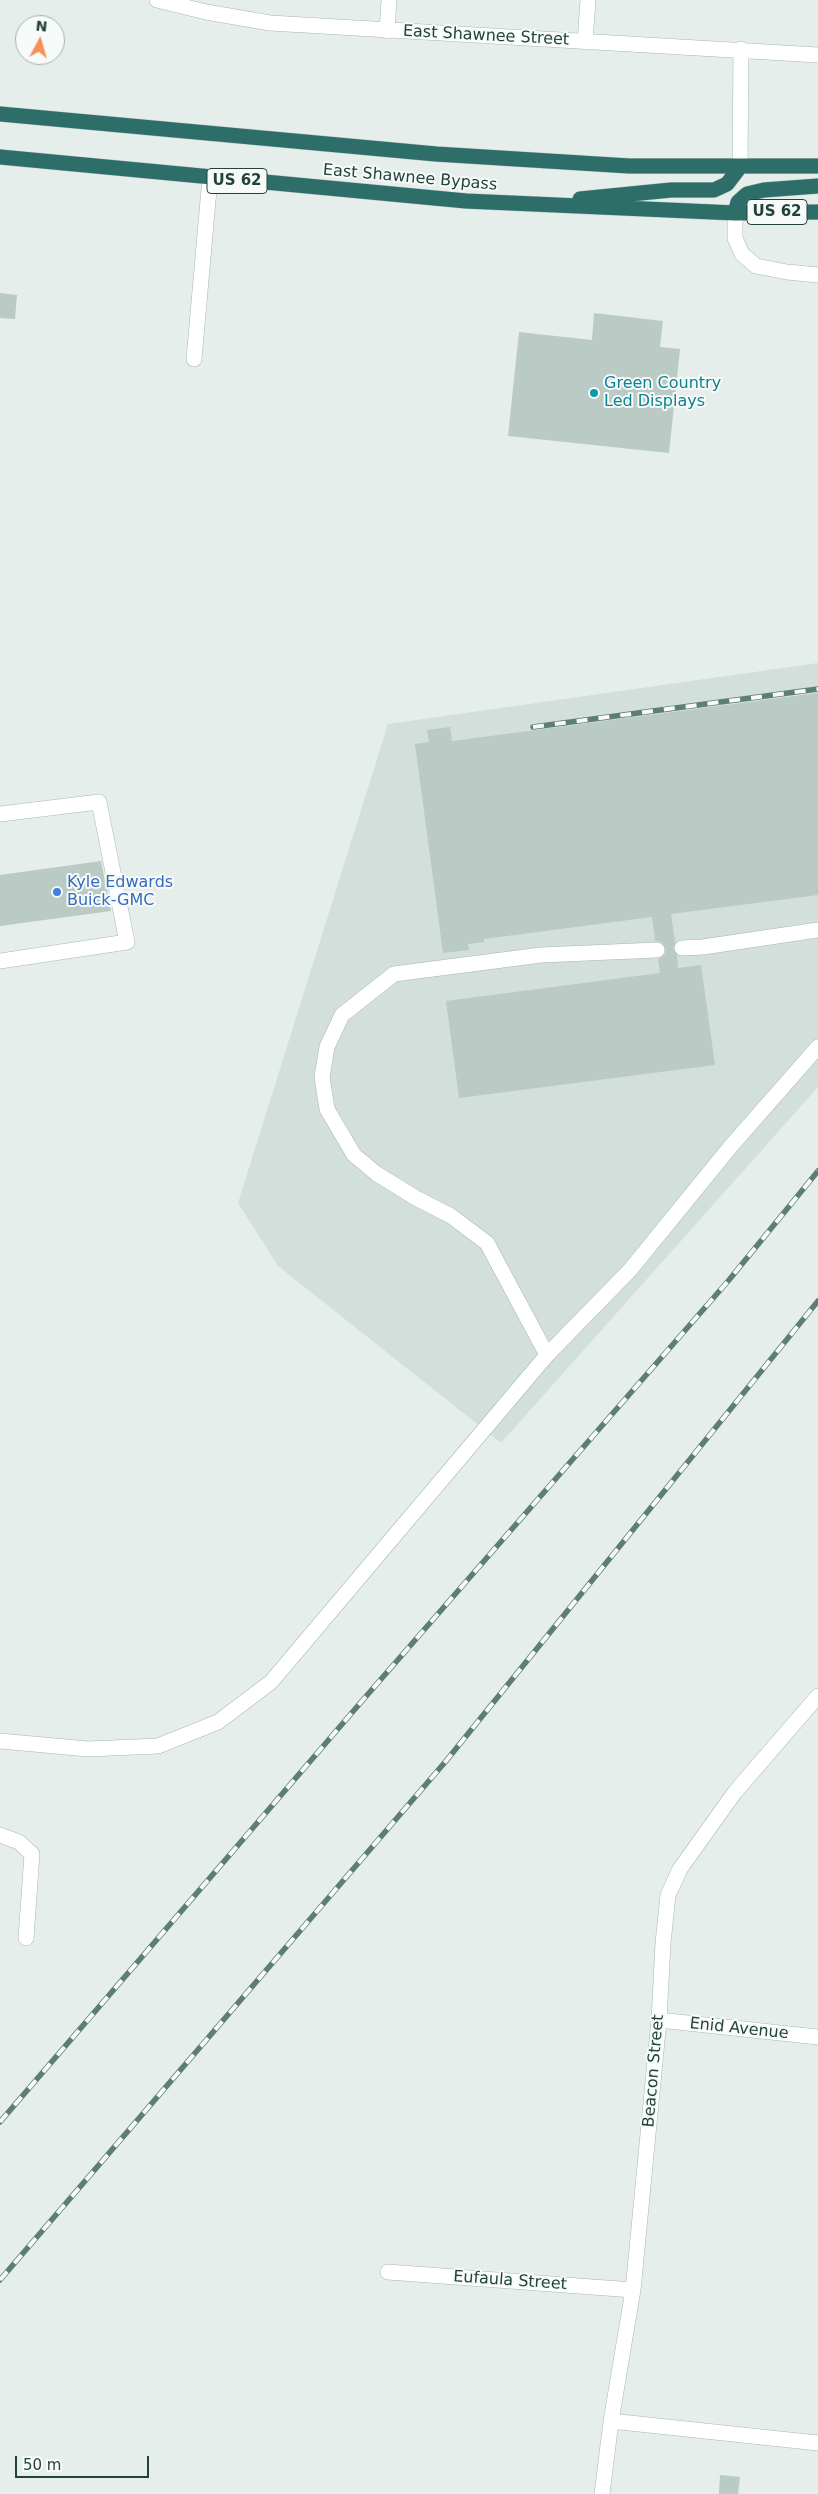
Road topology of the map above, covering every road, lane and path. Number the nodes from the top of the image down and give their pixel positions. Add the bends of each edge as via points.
1 (157, 0) edge
2 (389, 0) edge
3 (588, 0) edge
4 (387, 31) junction
5 (585, 42) junction
6 (741, 49) junction
7 (818, 55) edge
8 (0, 114) edge
9 (0, 158) edge
10 (818, 166) edge
11 (740, 167) junction
12 (210, 178) junction
13 (818, 186) edge
14 (524, 204) junction
15 (818, 212) edge
16 (735, 213) junction
17 (818, 275) edge
18 (194, 360) dead end
19 (0, 814) edge
20 (818, 930) edge
21 (682, 948) dead end
22 (656, 950) dead end
23 (0, 961) edge
24 (818, 1047) edge
25 (547, 1355) junction
26 (818, 1696) edge
27 (0, 1741) edge
28 (0, 1836) edge
29 (26, 1938) dead end
30 (659, 2020) junction
31 (818, 2037) edge
32 (388, 2272) dead end
33 (633, 2290) junction
34 (611, 2421) junction
35 (818, 2443) edge
36 (602, 2494) edge

1 - 4 street, East Shawnee Street via 270,23
2 - 4 street
3 - 5 street
4 - 5 street, East Shawnee Street
5 - 6 street, East Shawnee Street
6 - 7 street, East Shawnee Street
6 - 11 street
8 - 11 highway, East Shawnee Bypass via 436,154 629,166
9 - 12 highway, East Shawnee Bypass / US 62
10 - 11 highway, East Shawnee Bypass
11 - 14 highway via 728,184 714,190 671,190
12 - 14 highway, East Shawnee Bypass / US 62
12 - 18 street
13 - 16 highway via 747,194 738,202
14 - 16 highway, East Shawnee Bypass / US 62
15 - 16 highway, East Shawnee Bypass / US 62
16 - 17 street via 738,246 756,266
19 - 23 street via 99,802 127,942
20 - 21 street
22 - 25 street via 541,955 394,974 342,1015 327,1047 322,1077 327,1108 354,1155 408,1193 451,1216 487,1243
24 - 25 street via 731,1146 630,1270
25 - 27 street via 270,1682 218,1722 158,1746 88,1749
26 - 30 street, Beacon Street via 735,1792 680,1869 668,1895
28 - 29 street via 19,1842 32,1854
30 - 31 street, Enid Avenue
30 - 33 street, Beacon Street
32 - 33 street, Eufaula Street
33 - 34 street, Beacon Street
34 - 35 street
34 - 36 street, Beacon Street

